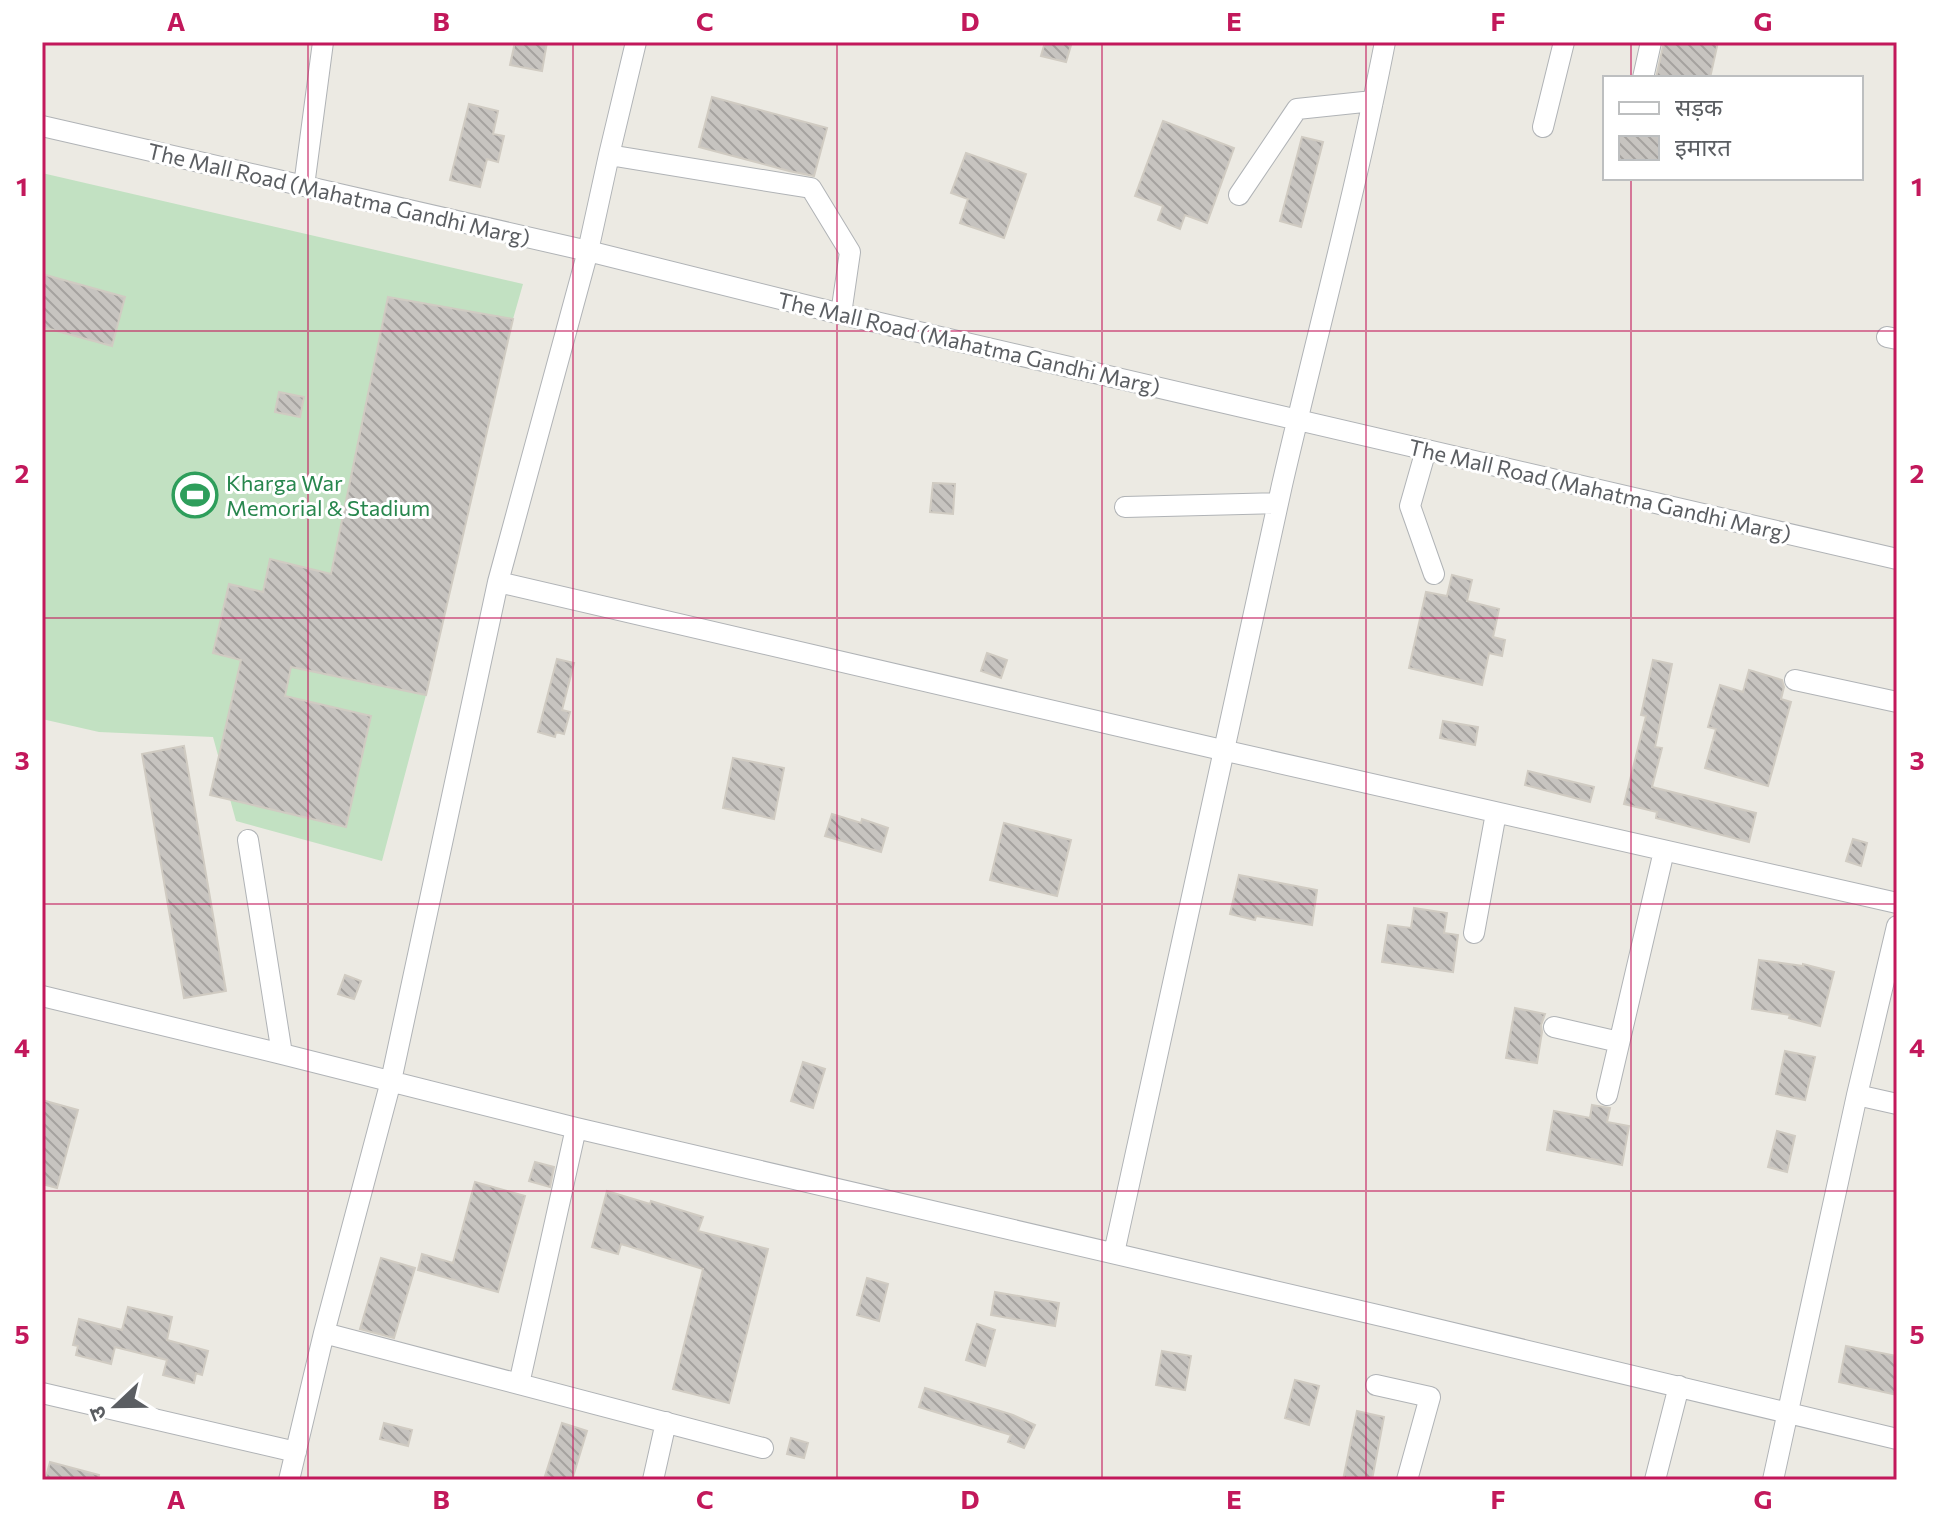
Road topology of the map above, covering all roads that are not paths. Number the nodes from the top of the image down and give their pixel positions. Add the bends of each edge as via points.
1 (323, 42) edge
2 (636, 42) edge
3 (1385, 42) edge
4 (1564, 42) edge
5 (1651, 42) edge
6 (1643, 76) edge
7 (1373, 101) junction
8 (42, 126) edge
9 (1543, 127) dead end
10 (609, 155) junction
11 (304, 186) junction
12 (1239, 195) dead end
13 (588, 251) junction
14 (841, 314) junction
15 (1297, 420) junction
16 (1426, 450) junction
17 (1278, 503) junction
18 (1125, 507) dead end
19 (1897, 559) edge
20 (1434, 574) dead end
21 (498, 582) junction
22 (1795, 680) dead end
23 (1897, 702) edge
24 (1222, 750) junction
25 (1496, 813) junction
26 (248, 840) dead end
27 (1664, 851) junction
28 (1897, 903) edge
29 (1897, 926) edge
30 (1474, 933) dead end
31 (43, 1003) edge
32 (1554, 1027) dead end
33 (1619, 1042) junction
34 (282, 1054) junction
35 (391, 1081) junction
36 (1607, 1095) dead end
37 (1857, 1095) junction
38 (1897, 1104) edge
39 (576, 1128) junction
40 (1114, 1253) junction
41 (324, 1333) junction
42 (519, 1384) junction
43 (1376, 1385) dead end
44 (1679, 1386) junction
45 (42, 1393) edge
46 (1787, 1413) junction
47 (666, 1422) junction
48 (1897, 1439) edge
49 (763, 1448) dead end
50 (296, 1452) junction
51 (289, 1480) edge
52 (653, 1480) edge
53 (1407, 1480) edge
54 (1655, 1480) edge
55 (1773, 1480) edge

1 - 11 street
2 - 10 street
3 - 7 street
4 - 9 street
5 - 6 street
7 - 12 street via 1297,109
7 - 15 street
8 - 11 street, The Mall Road (Mahatma Gandhi Marg)
10 - 13 street
10 - 14 street via 811,188 850,252
11 - 13 street, The Mall Road (Mahatma Gandhi Marg)
13 - 14 street, The Mall Road (Mahatma Gandhi Marg)
13 - 21 street
14 - 15 street, The Mall Road (Mahatma Gandhi Marg)
15 - 16 street, The Mall Road (Mahatma Gandhi Marg)
15 - 17 street
16 - 19 street, The Mall Road (Mahatma Gandhi Marg)
16 - 20 street via 1410,506
17 - 18 street
17 - 24 street
21 - 24 street
21 - 35 street
22 - 23 street
24 - 25 street
24 - 40 street
25 - 27 street
25 - 30 street
26 - 34 street
27 - 28 street
27 - 33 street
29 - 37 street
31 - 34 street
32 - 33 street
33 - 36 street
34 - 35 street
35 - 39 street
35 - 41 street
37 - 38 street
37 - 46 street
39 - 40 street
39 - 42 street
40 - 44 street
41 - 42 street
41 - 50 street
42 - 47 street
43 - 53 street via 1430,1397
44 - 46 street
44 - 54 street
45 - 50 street
46 - 48 street
46 - 55 street
47 - 49 street
47 - 52 street
50 - 51 street

